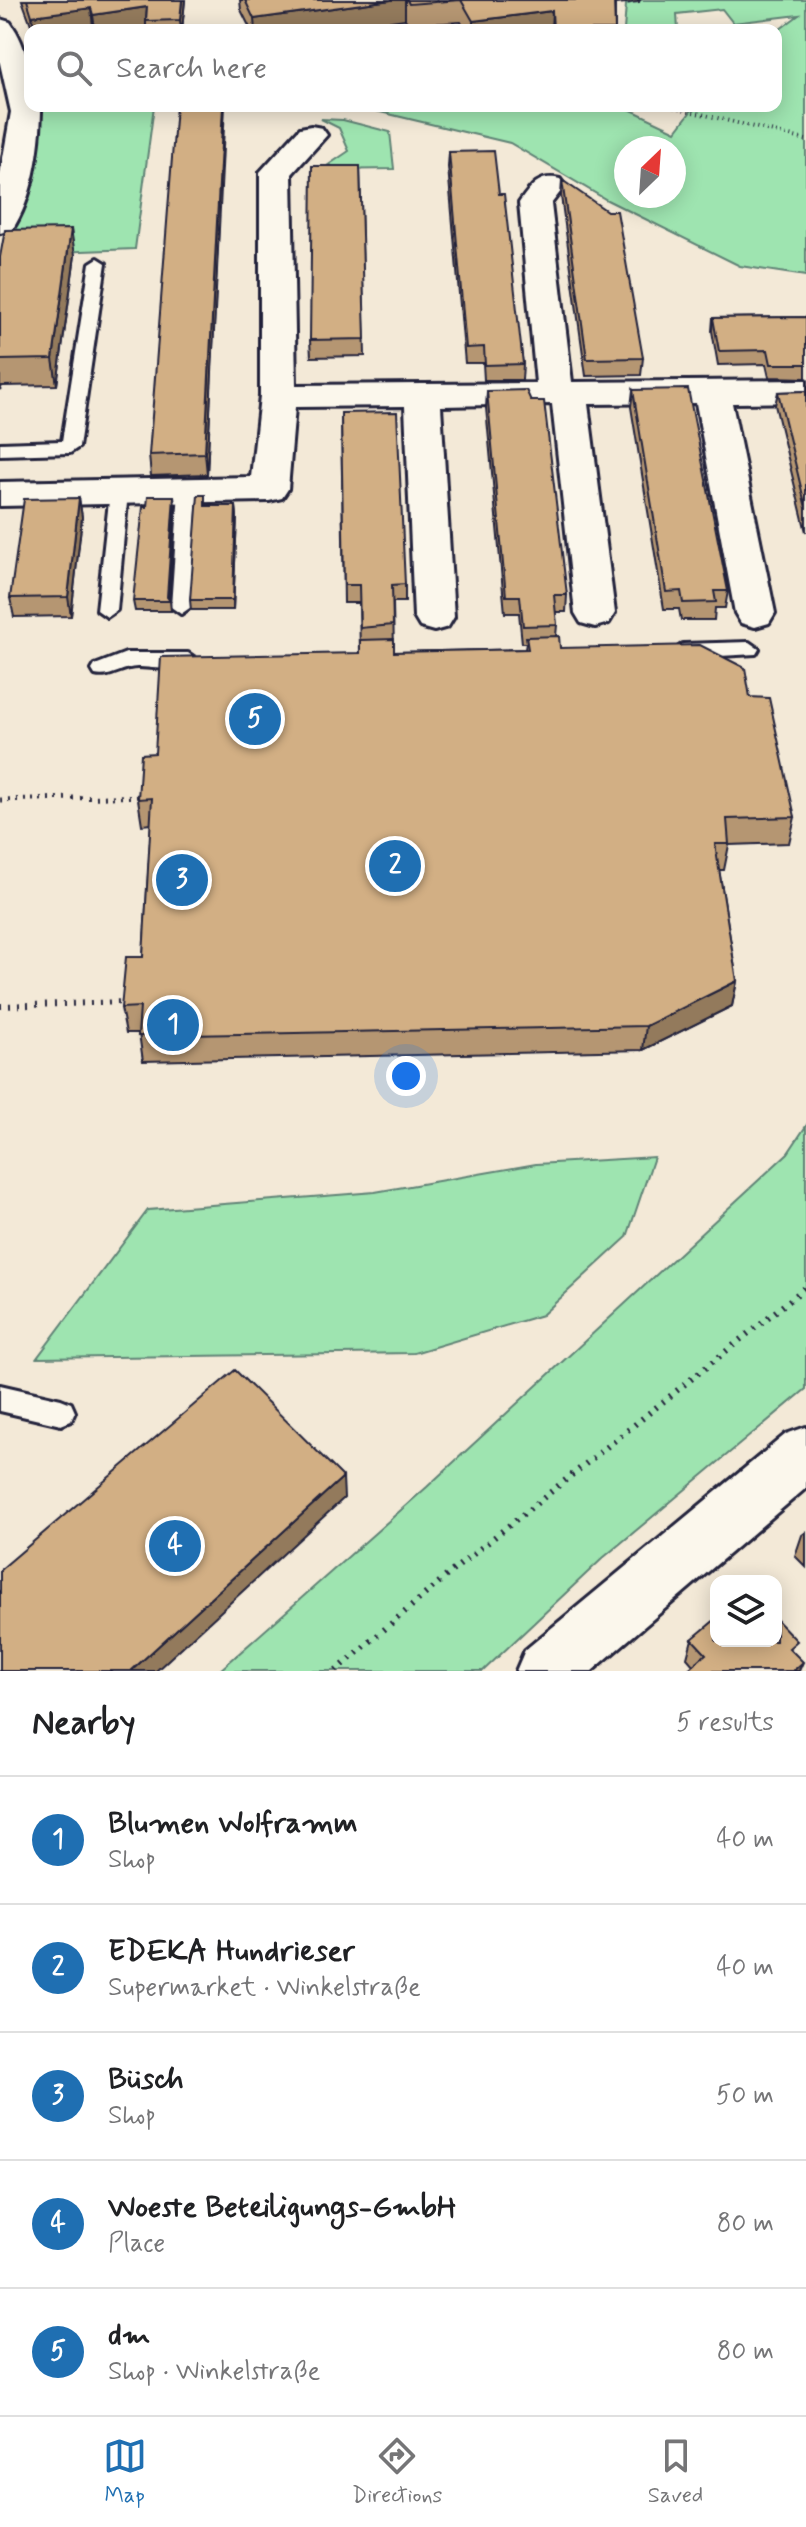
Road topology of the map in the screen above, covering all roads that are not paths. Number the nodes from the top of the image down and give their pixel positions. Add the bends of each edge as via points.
1 (9, 44) edge
2 (24, 96) edge
3 (26, 112) edge
4 (311, 135) dead end
5 (549, 186) dead end
6 (0, 223) edge
7 (98, 263) dead end
8 (712, 391) junction
9 (806, 391) edge
10 (562, 393) junction
11 (422, 395) junction
12 (278, 396) junction
13 (0, 449) edge
14 (188, 491) junction
15 (119, 492) junction
16 (0, 494) edge
17 (181, 607) dead end
18 (107, 610) dead end
19 (595, 613) dead end
20 (755, 613) dead end
21 (434, 617) dead end
22 (749, 649) dead end
23 (656, 651) edge
24 (203, 660) edge
25 (102, 670) dead end
26 (0, 1398) edge
27 (61, 1412) dead end
28 (806, 1453) edge
29 (546, 1671) edge

1 - 2 street
3 - 6 street via 18,172
4 - 12 street via 276,172
5 - 10 street via 535,203
7 - 13 lane via 70,447
8 - 9 street
8 - 10 street
8 - 20 street
10 - 11 street
10 - 19 street
11 - 12 street
11 - 21 street
12 - 14 street via 269,489
14 - 15 street
14 - 17 lane
15 - 16 street
15 - 18 lane
22 - 23 lane
24 - 25 lane via 126,660
26 - 27 lane
28 - 29 street

